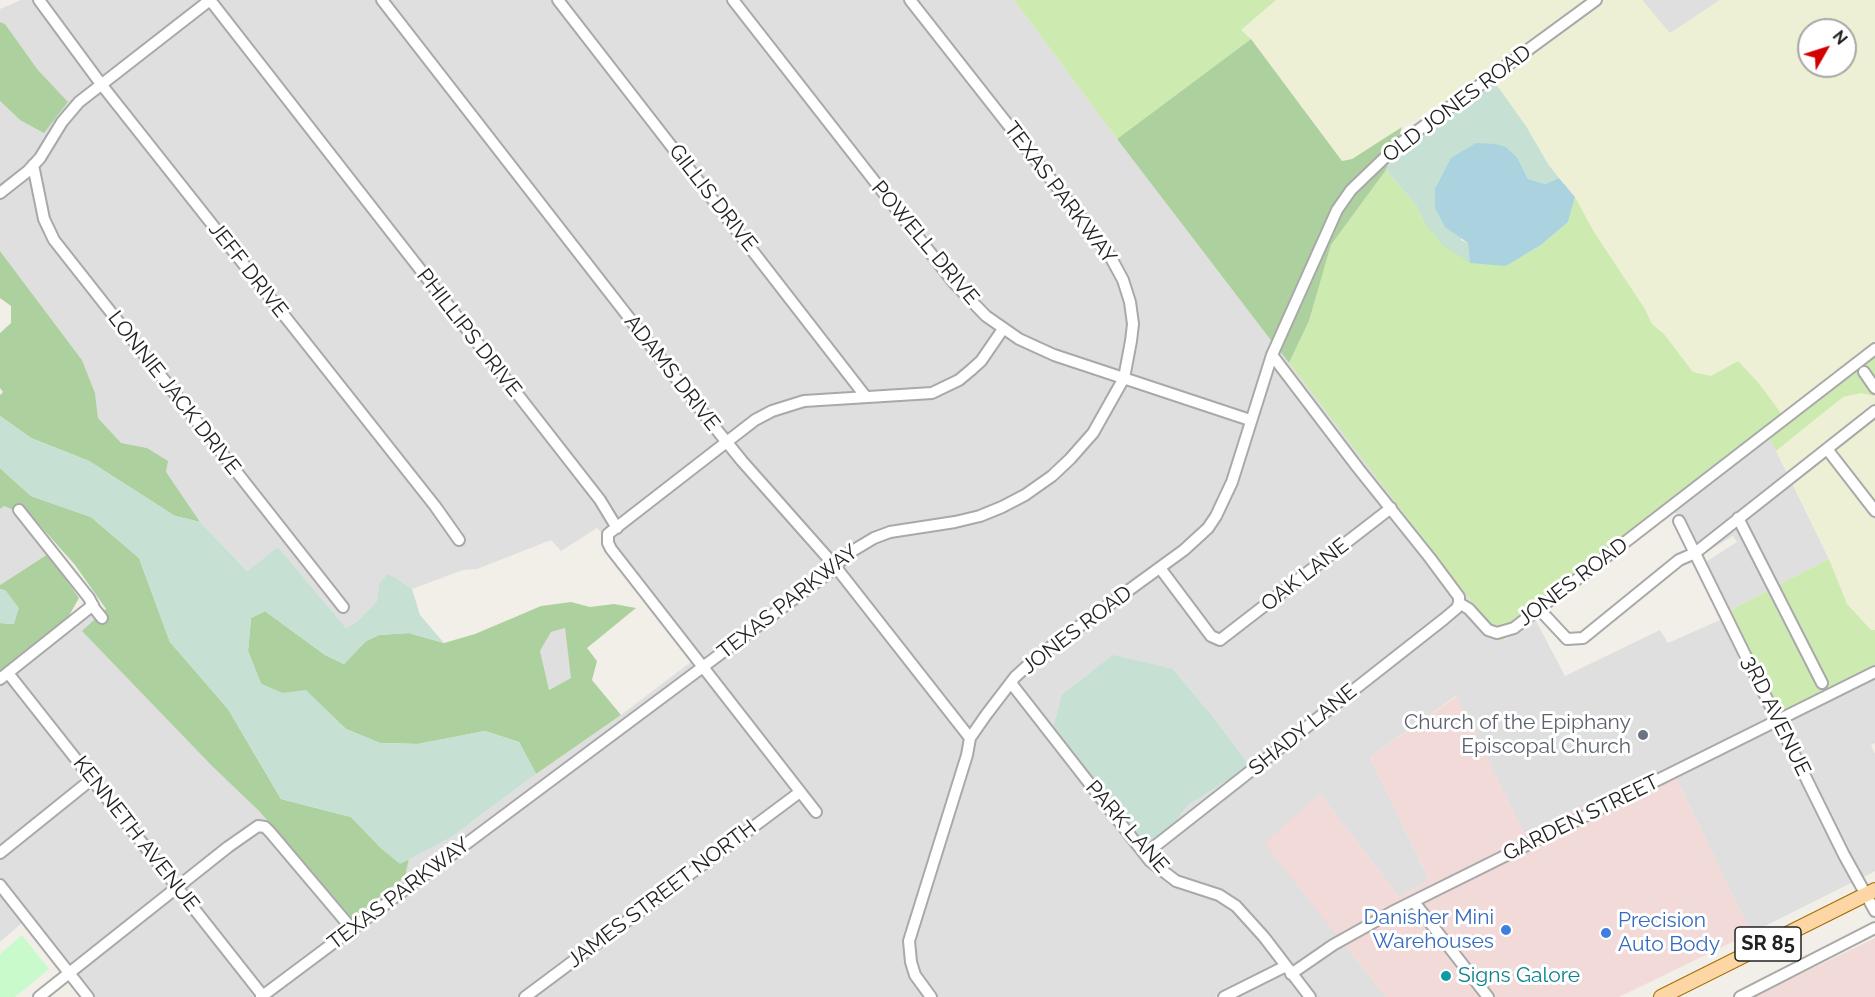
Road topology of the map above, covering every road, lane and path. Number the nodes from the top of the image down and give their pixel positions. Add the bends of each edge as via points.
1 (39, 0) edge
2 (210, 0) edge
3 (382, 0) edge
4 (558, 0) edge
5 (733, 0) edge
6 (910, 0) edge
7 (1596, 0) edge
8 (101, 84) junction
9 (33, 165) junction
10 (0, 193) edge
11 (1003, 329) junction
12 (1875, 349) edge
13 (1272, 356) junction
14 (1864, 372) dead end
15 (1124, 378) junction
16 (1875, 388) edge
17 (866, 398) junction
18 (1875, 411) edge
19 (1250, 420) junction
20 (727, 442) junction
21 (1827, 449) junction
22 (1391, 508) junction
23 (19, 510) dead end
24 (1875, 511) edge
25 (1738, 518) junction
26 (1679, 521) dead end
27 (616, 528) junction
28 (459, 540) dead end
29 (1695, 553) junction
30 (835, 566) junction
31 (1160, 568) junction
32 (1459, 603) junction
33 (93, 605) junction
34 (343, 607) dead end
35 (1539, 609) junction
36 (102, 618) dead end
37 (703, 668) junction
38 (1875, 672) edge
39 (4, 676) edge
40 (1011, 683) junction
41 (1822, 683) dead end
42 (1777, 721) junction
43 (970, 738) junction
44 (92, 779) junction
45 (800, 792) junction
46 (816, 812) dead end
47 (0, 853) edge
48 (1144, 854) junction
49 (0, 885) edge
50 (178, 887) junction
51 (1870, 893) edge
52 (1414, 902) junction
53 (1875, 911) edge
54 (1875, 928) edge
55 (352, 929) junction
56 (1289, 970) junction
57 (69, 973) junction
58 (262, 996) edge
59 (39, 997) edge
60 (88, 997) edge
61 (525, 997) edge
62 (931, 997) edge
63 (1224, 997) edge
64 (1310, 997) edge
65 (1488, 997) edge
66 (1661, 997) edge
67 (1740, 997) edge

1 - 8 street, JEFF DRIVE
2 - 8 street
2 - 27 street, PHILLIPS DRIVE via 600,500
3 - 20 street, ADAMS DRIVE
4 - 17 street, GILLIS DRIVE
5 - 11 street, POWELL DRIVE via 954,283
6 - 15 street, TEXAS PARKWAY via 1115,263 1128,294 1132,324
7 - 13 street, OLD JONES ROAD via 1398,145 1351,190 1337,210
8 - 9 street via 72,109
8 - 28 street, JEFF DRIVE
9 - 10 street
9 - 34 street, LONNIE JACK DRIVE via 44,219 54,240
11 - 15 street, POWELL DRIVE via 1054,355
11 - 17 street via 981,361 944,388 927,394
12 - 35 street, JONES ROAD
13 - 19 street, OLD JONES ROAD
13 - 22 street, JONES ROAD
14 - 16 street
15 - 19 street, POWELL DRIVE
15 - 30 street, TEXAS PARKWAY via 1093,433 1052,476 1025,495 980,516 874,538
17 - 20 street via 804,401 783,407 755,420
18 - 21 street
19 - 31 street, JONES ROAD via 1232,482 1216,516 1197,539
20 - 27 street
20 - 30 street, ADAMS DRIVE
21 - 24 street
21 - 25 street
22 - 31 street, OAK LANE via 1218,640
22 - 32 street, JONES ROAD via 1457,594
23 - 33 street
25 - 29 street
25 - 41 street
26 - 29 street, 3RD AVENUE
27 - 37 street via 608,534 611,549
29 - 35 street via 1679,560 1583,638 1567,639
29 - 42 street, 3RD AVENUE
30 - 37 street, TEXAS PARKWAY
30 - 43 street, ADAMS DRIVE
31 - 40 street, JONES ROAD via 1037,657
32 - 35 street, JONES ROAD via 1485,629 1497,633 1514,628
32 - 48 street, SHADY LANE via 1444,619
33 - 36 street
33 - 39 street
37 - 45 street
37 - 55 street, TEXAS PARKWAY
38 - 42 street, GARDEN STREET
39 - 44 street, KENNETH AVENUE
40 - 43 street, JONES ROAD
40 - 48 street, PARK LANE
42 - 51 street, 3RD AVENUE via 1844,855
42 - 52 street, GARDEN STREET
43 - 62 street, JONES ROAD via 909,941 915,975
44 - 47 street
44 - 50 street, KENNETH AVENUE
45 - 46 street
45 - 61 street, JAMES STREET NORTH
48 - 56 street, PARK LANE via 1176,882 1236,906
49 - 57 street
50 - 55 street via 261,826 297,862
50 - 57 street
50 - 58 street, KENNETH AVENUE
51 - 53 street, 3RD AVENUE
51 - 66 main road, SR 85
52 - 56 street, GARDEN STREET
52 - 65 street
54 - 67 street
55 - 58 street, TEXAS PARKWAY
56 - 63 street, GARDEN STREET
56 - 64 street, PARK LANE
57 - 59 street
57 - 60 street

